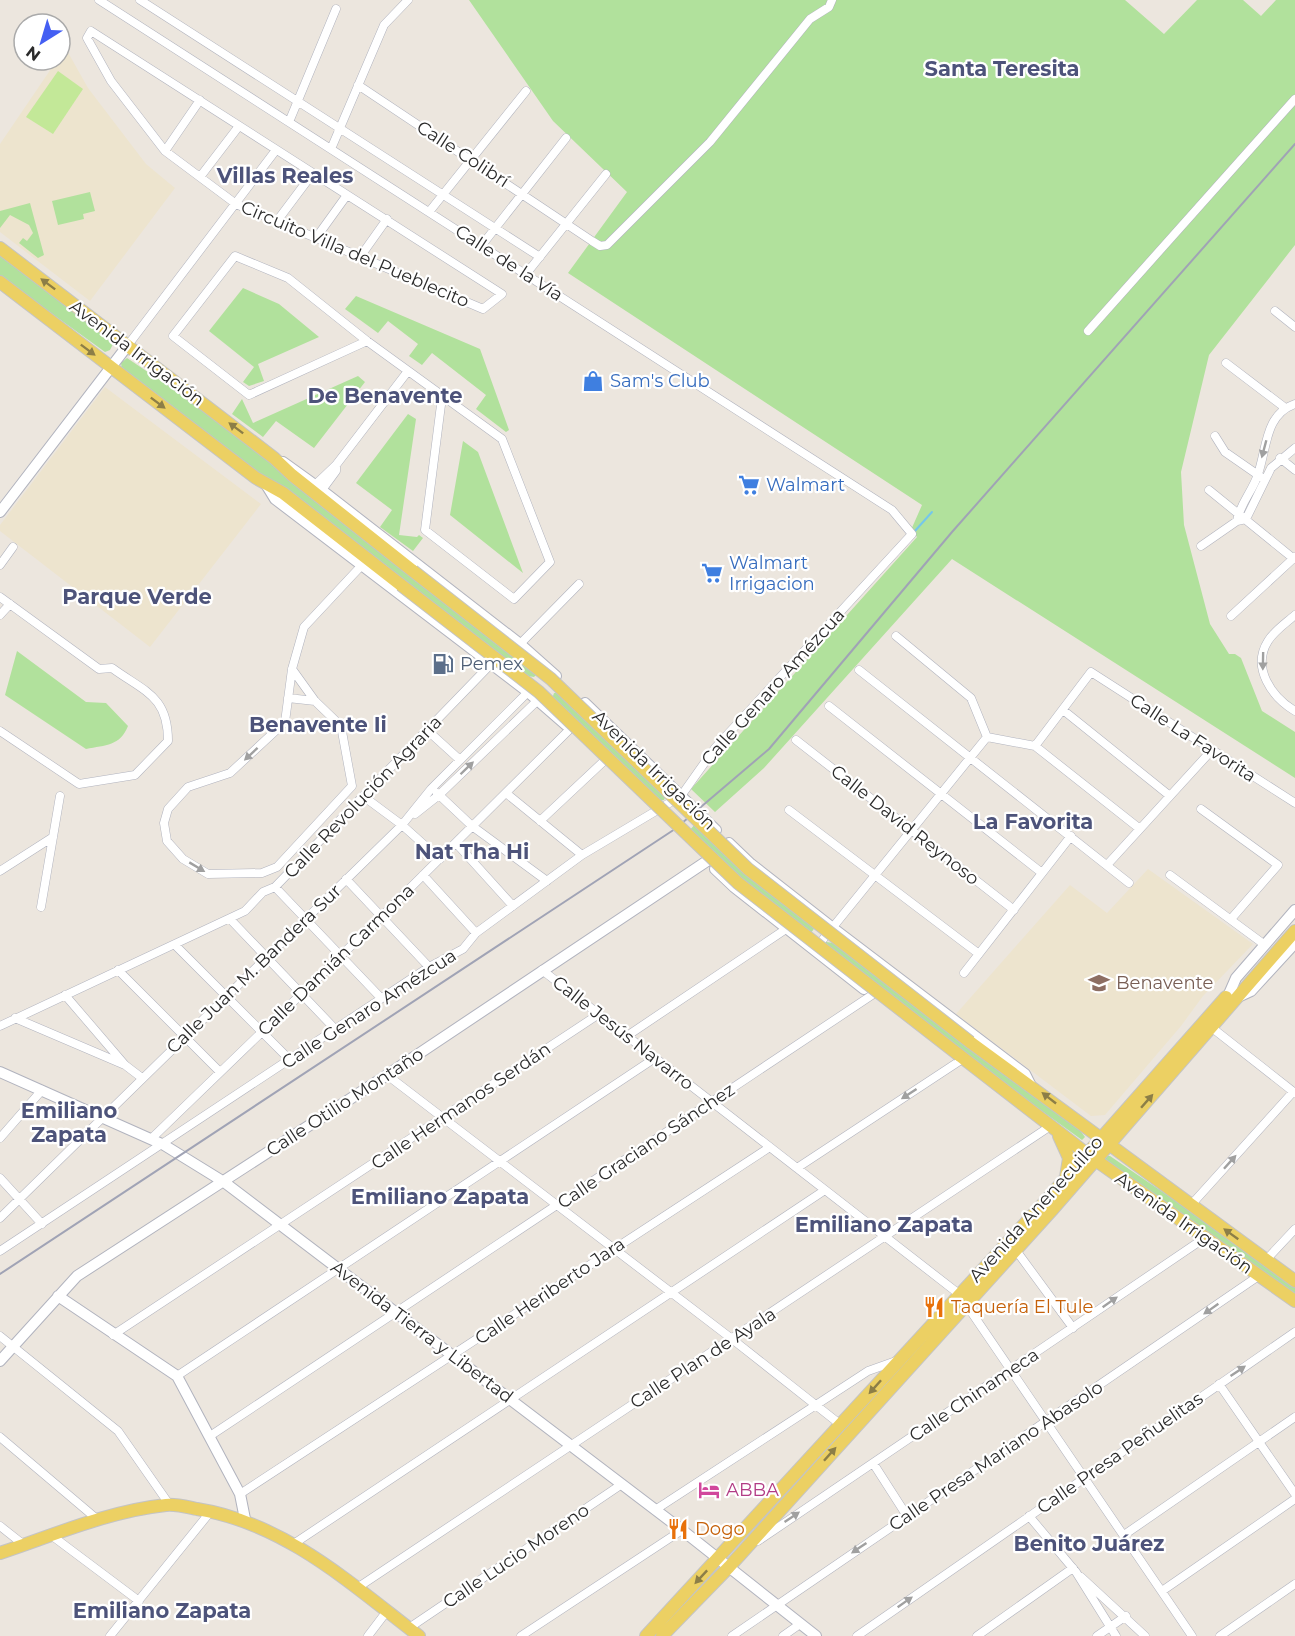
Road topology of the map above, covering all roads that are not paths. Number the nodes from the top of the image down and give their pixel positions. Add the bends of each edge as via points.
1 (99, 0) edge
2 (141, 0) edge
3 (408, 0) edge
4 (832, 0) edge
5 (336, 9) dead end
6 (358, 85) junction
7 (526, 91) dead end
8 (1295, 99) edge
9 (200, 100) junction
10 (298, 101) junction
11 (289, 122) junction
12 (238, 126) junction
13 (341, 127) junction
14 (566, 138) dead end
15 (331, 149) junction
16 (276, 150) junction
17 (165, 151) junction
18 (471, 160) junction
19 (313, 173) junction
20 (606, 174) dead end
21 (200, 177) junction
22 (522, 193) junction
23 (444, 194) junction
24 (347, 195) junction
25 (236, 204) junction
26 (429, 212) junction
27 (387, 219) junction
28 (277, 222) junction
29 (567, 223) junction
30 (496, 227) junction
31 (316, 238) junction
32 (482, 245) junction
33 (0, 248) edge
34 (360, 257) junction
35 (540, 257) junction
36 (526, 274) junction
37 (0, 282) edge
38 (1275, 311) dead end
39 (1295, 327) edge
40 (1088, 331) dead end
41 (367, 341) junction
42 (128, 345) junction
43 (1226, 363) dead end
44 (111, 368) junction
45 (408, 371) junction
46 (442, 397) junction
47 (1295, 404) edge
48 (1284, 407) junction
49 (1215, 436) dead end
50 (1295, 448) edge
51 (274, 458) junction
52 (1280, 458) junction
53 (1295, 470) edge
54 (1262, 477) junction
55 (267, 486) junction
56 (319, 487) junction
57 (1209, 490) dead end
58 (0, 512) edge
59 (1238, 517) junction
60 (1246, 519) junction
61 (912, 534) joint
62 (1201, 546) dead end
63 (13, 547) dead end
64 (1294, 558) edge
65 (0, 565) edge
66 (362, 565) junction
67 (579, 584) dead end
68 (0, 597) edge
69 (10, 604) junction
70 (0, 615) edge
71 (1295, 615) edge
72 (1231, 616) dead end
73 (896, 636) dead end
74 (520, 644) junction
75 (491, 664) junction
76 (292, 669) junction
77 (860, 670) dead end
78 (572, 691) junction
79 (528, 692) junction
80 (288, 698) junction
81 (537, 700) junction
82 (315, 701) junction
83 (829, 706) dead end
84 (1063, 710) junction
85 (1295, 711) edge
86 (551, 712) junction
87 (570, 729) junction
88 (427, 730) junction
89 (0, 731) edge
90 (987, 737) junction
91 (796, 740) dead end
92 (1035, 746) junction
93 (1212, 750) junction
94 (970, 756) junction
95 (460, 760) junction
96 (604, 761) junction
97 (431, 789) junction
98 (506, 793) junction
99 (940, 793) junction
100 (439, 795) junction
101 (60, 796) dead end
102 (363, 796) junction
103 (681, 796) junction
104 (1170, 796) junction
105 (1295, 803) edge
106 (1201, 809) dead end
107 (789, 810) dead end
108 (657, 813) junction
109 (540, 821) junction
110 (404, 822) junction
111 (472, 826) junction
112 (712, 826) junction
113 (1140, 829) junction
114 (911, 831) junction
115 (1071, 836) junction
116 (52, 837) junction
117 (456, 843) junction
118 (689, 844) junction
119 (582, 855) junction
120 (440, 859) junction
121 (706, 861) junction
122 (1107, 865) junction
123 (0, 871) edge
124 (1042, 873) junction
125 (876, 874) junction
126 (423, 875) junction
127 (1170, 875) dead end
128 (346, 879) junction
129 (547, 881) junction
130 (1129, 883) dead end
131 (275, 887) junction
132 (783, 888) junction
133 (513, 906) junction
134 (41, 907) dead end
135 (762, 910) junction
136 (1014, 910) junction
137 (1295, 910) edge
138 (381, 917) junction
139 (230, 919) junction
140 (304, 919) junction
141 (1231, 919) junction
142 (1295, 921) edge
143 (786, 929) junction
144 (834, 929) junction
145 (1295, 932) edge
146 (476, 933) junction
147 (1295, 943) edge
148 (175, 945) junction
149 (1265, 945) junction
150 (814, 950) junction
151 (979, 954) junction
152 (342, 955) junction
153 (267, 957) junction
154 (429, 967) junction
155 (118, 970) junction
156 (542, 970) junction
157 (964, 973) dead end
158 (1252, 975) junction
159 (302, 993) junction
160 (65, 995) junction
161 (872, 995) junction
162 (226, 996) junction
163 (1232, 996) junction
164 (381, 998) junction
165 (599, 1014) junction
166 (15, 1018) junction
167 (0, 1026) edge
168 (1211, 1027) junction
169 (336, 1030) junction
170 (261, 1032) junction
171 (185, 1036) junction
172 (627, 1036) junction
173 (655, 1058) junction
174 (289, 1059) junction
175 (958, 1059) junction
176 (125, 1065) junction
177 (220, 1072) junction
178 (2, 1075) edge
179 (387, 1075) junction
180 (142, 1078) junction
181 (1030, 1084) junction
182 (42, 1090) junction
183 (1294, 1092) edge
184 (712, 1102) junction
185 (102, 1117) junction
186 (443, 1119) junction
187 (1079, 1121) junction
188 (1121, 1123) junction
189 (1053, 1130) junction
190 (0, 1138) edge
191 (151, 1139) junction
192 (1105, 1142) junction
193 (164, 1145) junction
194 (770, 1147) junction
195 (1091, 1157) junction
196 (1128, 1159) junction
197 (500, 1162) junction
198 (797, 1168) junction
199 (1115, 1175) junction
200 (0, 1178) edge
201 (1071, 1180) junction
202 (224, 1182) junction
203 (825, 1190) junction
204 (21, 1198) junction
205 (1191, 1205) junction
206 (557, 1206) junction
207 (0, 1218) edge
208 (42, 1224) junction
209 (281, 1225) junction
210 (1295, 1229) edge
211 (887, 1237) junction
212 (1203, 1239) junction
213 (613, 1248) junction
214 (1015, 1249) junction
215 (0, 1251) edge
216 (1266, 1260) junction
217 (338, 1268) junction
218 (1260, 1275) junction
219 (1295, 1281) edge
220 (672, 1293) junction
221 (58, 1296) junction
222 (962, 1298) junction
223 (1295, 1301) edge
224 (395, 1311) junction
225 (1073, 1328) junction
226 (1295, 1332) edge
227 (113, 1335) junction
228 (0, 1336) edge
229 (732, 1339) junction
230 (13, 1347) junction
231 (453, 1355) junction
232 (900, 1359) junction
233 (0, 1361) edge
234 (1012, 1370) junction
235 (177, 1376) junction
236 (1219, 1384) junction
237 (510, 1399) junction
238 (815, 1405) junction
239 (1295, 1417) edge
240 (1046, 1422) junction
241 (841, 1425) junction
242 (210, 1436) junction
243 (0, 1437) edge
244 (1259, 1441) junction
245 (571, 1445) junction
246 (873, 1463) junction
247 (1084, 1477) junction
248 (622, 1484) junction
249 (240, 1494) junction
250 (1295, 1494) edge
251 (1295, 1499) edge
252 (169, 1504) junction
253 (655, 1510) junction
254 (211, 1511) junction
255 (907, 1516) junction
256 (1029, 1516) junction
257 (98, 1520) junction
258 (244, 1520) junction
259 (0, 1526) edge
260 (682, 1530) junction
261 (51, 1535) junction
262 (1124, 1535) junction
263 (295, 1543) junction
264 (24, 1545) junction
265 (744, 1550) junction
266 (0, 1553) edge
267 (718, 1558) junction
268 (729, 1568) junction
269 (1074, 1570) junction
270 (1295, 1584) edge
271 (357, 1588) junction
272 (1162, 1591) junction
273 (139, 1601) junction
274 (775, 1605) junction
275 (387, 1611) junction
276 (1126, 1616) junction
277 (800, 1624) junction
278 (1110, 1627) junction
279 (414, 1632) edge
280 (110, 1636) edge
281 (368, 1636) edge
282 (521, 1636) edge
283 (646, 1636) edge
284 (662, 1636) edge
285 (732, 1636) edge
286 (783, 1636) edge
287 (816, 1636) edge
288 (857, 1636) edge
289 (977, 1636) edge
290 (1097, 1636) edge
291 (1116, 1636) edge
292 (1145, 1636) edge
293 (1192, 1636) edge
294 (1220, 1636) edge

1 - 11 street, Calle de la Vía
2 - 10 street, Calle de la Vía
3 - 6 street via 384,25
4 - 29 street, Calle Colibrí via 829,7 810,19 710,142 607,245 600,246
5 - 10 street
6 - 13 street
6 - 18 street, Calle Colibrí
7 - 18 street
8 - 40 street
9 - 12 street, Circuito Villa del Pueblecito
9 - 17 street
9 - 17 street, Circuito Villa del Pueblecito via 91,31 87,38 111,81
10 - 11 street
10 - 13 street, Calle de la Vía
11 - 15 street, Calle de la Vía
12 - 16 street, Circuito Villa del Pueblecito
12 - 21 street
13 - 15 street
13 - 23 street, Calle de la Vía
14 - 22 street
15 - 26 street, Calle de la Vía
16 - 19 street, Circuito Villa del Pueblecito
16 - 25 street
17 - 21 street, Circuito Villa del Pueblecito
18 - 22 street, Calle Colibrí
18 - 23 street
19 - 24 street, Circuito Villa del Pueblecito
19 - 28 street
20 - 29 street
21 - 25 street, Circuito Villa del Pueblecito
22 - 29 street, Calle Colibrí
22 - 30 street
23 - 26 street
23 - 30 street, Calle de la Vía
24 - 27 street, Circuito Villa del Pueblecito
24 - 31 street
25 - 28 street, Circuito Villa del Pueblecito
25 - 42 street
26 - 32 street, Calle de la Vía
27 - 34 street
27 - 34 street, Circuito Villa del Pueblecito via 502,294 483,309
28 - 31 street, Circuito Villa del Pueblecito
29 - 35 street
30 - 32 street
30 - 35 street, Calle de la Vía
31 - 34 street, Circuito Villa del Pueblecito
32 - 36 street, Calle de la Vía
42 -> 33 main road, Avenida Irrigación
35 - 36 street
36 - 61 street, Calle de la Vía via 892,510
37 -> 44 main road, Avenida Irrigación
38 - 39 street
41 - 41 street via 249,395 173,336 235,256 288,278
41 - 45 street
42 - 44 street
51 -> 42 main road, Avenida Irrigación
43 - 48 street
44 -> 55 main road, Avenida Irrigación
44 - 58 street
45 - 46 street
45 - 56 street via 336,465 336,471
46 - 46 street via 502,439 550,562 514,599 425,530
47 - 48 street
48 -> 54 street via 1272,423
49 - 54 street via 1225,452
50 - 52 street
51 - 56 street, Avenida Irrigación
51 - 181 main road, Avenida Irrigación, bridge via 551,679 748,869
52 - 53 street
52 - 54 street
54 - 59 street
54 - 60 street
55 - 66 street, Avenida Irrigación via 275,499
55 - 175 main road, Avenida Irrigación, bridge via 283,493 539,692 738,883
56 - 74 street, Avenida Irrigación
57 - 59 street
59 - 60 street
59 - 62 street
60 - 64 street
61 - 103 street, Calle Genaro Amézcua via 715,748
63 - 65 street
64 - 72 street
66 - 75 street, Avenida Irrigación
66 - 76 street via 304,627
67 - 74 street
68 - 69 street
69 - 70 street
69 - 89 street via 99,669 112,668 160,702 168,721 168,741 135,775 79,784
71 -> 85 street via 1271,636 1261,660 1273,693
73 - 90 street via 971,698
74 - 78 street, Avenida Irrigación
75 - 79 street, Avenida Irrigación
75 - 88 street, Calle Revolución Agraria
76 - 80 street
76 - 82 street
77 - 94 street
78 - 86 street via 558,694
78 - 103 street, Avenida Irrigación
79 - 81 street, Avenida Irrigación
79 - 95 street, Calle Juan M. Bandera Sur
80 - 82 street
80 -> 82 street via 285,722 230,773 188,787 168,809 164,823 167,841 183,859 208,874 262,873 277,867 352,786 341,726
81 - 86 street, Avenida Irrigación
100 -> 81 street, Calle Juan M. Bandera Sur
83 - 99 street
84 - 92 street
84 - 93 street, Calle La Favorita via 1091,672
84 - 104 street
86 - 87 street, Avenida Irrigación
87 - 96 street, Avenida Irrigación
87 - 98 street, Calle Damián Carmona
88 - 95 street
88 - 102 street, Calle Revolución Agraria
90 - 92 street
90 - 94 street
91 - 114 street, Calle David Reynoso
92 - 113 street
93 - 104 street
93 - 105 street, Calle La Favorita
94 - 99 street
94 - 115 street
95 - 97 street, Calle Juan M. Bandera Sur
96 - 108 street, Avenida Irrigación
96 - 109 street
97 - 100 street
97 - 110 street, Calle Juan M. Bandera Sur
98 - 109 street
98 - 111 street, Calle Damián Carmona
99 - 114 street
99 - 124 street
100 - 110 street, Calle Juan M. Bandera Sur
100 - 111 street
101 - 116 street
102 - 110 street
102 - 131 street, Calle Revolución Agraria
103 - 108 street, Calle Genaro Amézcua
103 - 112 street, Avenida Irrigación
104 - 113 street
106 - 141 street via 1278,865
107 - 125 street
108 - 118 street, Avenida Irrigación
108 - 119 street, Calle Genaro Amézcua
109 - 119 street
110 - 120 street
110 - 128 street, Calle Juan M. Bandera Sur
111 - 117 street, Calle Damián Carmona
111 - 129 street
112 - 118 street via 696,827
112 - 132 street, Avenida Irrigación
113 - 122 street
114 - 125 street
114 - 136 street, Calle David Reynoso
115 - 122 street
115 - 124 street
116 - 123 street
116 - 134 street
117 - 120 street, Calle Damián Carmona
117 - 133 street
118 - 121 street, Avenida Irrigación
119 - 129 street, Calle Genaro Amézcua
120 - 126 street, Calle Damián Carmona
121 - 135 street, Avenida Irrigación
121 - 156 street, Calle Otilio Montaño
122 - 130 street
124 - 136 street
125 - 144 street
125 - 151 street
126 - 138 street, Calle Damián Carmona
126 - 146 street
127 - 141 street
128 - 138 street
128 - 140 street, Calle Juan M. Bandera Sur
129 - 133 street, Calle Genaro Amézcua
131 - 139 street, Calle Revolución Agraria
131 - 140 street
132 - 135 street via 778,903
132 - 144 street, Avenida Irrigación
133 - 146 street, Calle Genaro Amézcua
135 - 143 street, Avenida Irrigación
136 - 151 street
137 - 149 street, Avenida Anenecuilco
138 - 152 street, Calle Damián Carmona
138 - 154 street
139 - 148 street, Calle Revolución Agraria
139 - 153 street
140 - 152 street
140 - 153 street, Calle Juan M. Bandera Sur
141 - 149 street
142 - 158 street, Avenida Anenecuilco
143 - 150 street, Avenida Irrigación
143 - 172 street
144 - 150 street
144 - 181 street, Avenida Irrigación via 1025,1074
145 - 158 main road, Avenida Anenecuilco
146 - 154 street, Calle Genaro Amézcua via 463,949
147 - 163 street, Avenida Anenecuilco via 1251,992
148 - 155 street, Calle Revolución Agraria
148 - 162 street
149 - 163 street, Avenida Anenecuilco via 1236,978
150 - 161 street, Avenida Irrigación
151 - 157 street
152 - 159 street, Calle Damián Carmona
152 - 164 street
153 - 159 street
153 - 162 street, Calle Juan M. Bandera Sur
154 - 164 street, Calle Genaro Amézcua
155 - 160 street, Calle Revolución Agraria
155 - 171 street
156 - 165 street, Calle Jesús Navarro
156 - 179 street, Calle Otilio Montaño
158 - 163 main road, Avenida Anenecuilco
159 - 169 street
159 - 170 street, Calle Damián Carmona
160 - 166 street, Calle Revolución Agraria
160 - 176 street
161 - 175 street, Avenida Irrigación
161 - 184 street, Calle Graciano Sánchez
162 - 170 street
162 - 171 street, Calle Juan M. Bandera Sur
163 - 168 main road, Avenida Anenecuilco
163 - 188 main road, Avenida Anenecuilco
164 - 169 street, Calle Genaro Amézcua
165 - 172 street, Calle Jesús Navarro
165 - 186 street, Calle Hermanos Serdán
166 - 167 street, Calle Revolución Agraria
166 - 176 street
168 - 183 street
188 -> 168 main road, Avenida Anenecuilco
169 - 174 street, Calle Genaro Amézcua
170 - 174 street
170 - 177 street, Calle Damián Carmona
171 - 177 street
171 - 180 street, Calle Juan M. Bandera Sur
172 - 173 street, Calle Jesús Navarro
173 - 184 street, Calle Jesús Navarro
173 - 197 street
174 - 193 street, Calle Genaro Amézcua
175 - 189 main road, Avenida Irrigación
175 -> 198 street
176 - 180 street
177 - 191 street, Calle Damián Carmona
178 - 182 street, Avenida Tierra y Libertad
179 - 186 street
179 - 202 street, Calle Otilio Montaño
180 - 185 street, Calle Juan M. Bandera Sur
187 -> 181 main road, Avenida Irrigación
182 - 185 street, Avenida Tierra y Libertad
182 - 190 street
205 -> 183 street
184 - 194 street, Calle Jesús Navarro
184 - 206 street, Calle Graciano Sánchez
185 - 191 street, Avenida Tierra y Libertad
185 - 204 street, Calle Juan M. Bandera Sur
186 - 197 street
186 - 209 street, Calle Hermanos Serdán
187 - 188 main road via 1097,1125
187 - 192 main road, Avenida Irrigación
188 - 192 main road, Avenida Anenecuilco
188 - 196 main road via 1122,1145
189 - 195 main road, Avenida Irrigación
189 - 201 main road via 1069,1158
189 - 211 street, Calle Plan de Ayala
191 - 193 street, Avenida Tierra y Libertad
192 - 195 main road, Avenida Anenecuilco
192 - 196 main road, Avenida Irrigación
193 - 202 street, Avenida Tierra y Libertad
193 - 208 street, Calle Genaro Amézcua
194 - 198 street, Calle Jesús Navarro
194 - 213 street, Calle Heriberto Jara
195 - 199 main road, Avenida Irrigación
195 - 201 main road, Avenida Anenecuilco
196 - 205 main road, Avenida Irrigación
197 - 206 street
197 - 217 street
198 - 203 street, Calle Jesús Navarro
199 - 201 main road via 1094,1174
199 - 212 main road, Avenida Irrigación
200 - 204 street
201 - 214 main road, Avenida Anenecuilco
201 - 222 main road, Avenida Anenecuilco
202 - 209 street, Avenida Tierra y Libertad
202 - 221 street, Calle Otilio Montaño via 77,1276
203 - 211 street, Calle Jesús Navarro
203 - 220 street
204 - 207 street, Calle Juan M. Bandera Sur
204 - 208 street
216 -> 205 main road, Avenida Irrigación
206 - 213 street
206 - 224 street, Calle Graciano Sánchez
208 - 215 street, Calle Genaro Amézcua
209 - 217 street, Avenida Tierra y Libertad
209 - 227 street, Calle Hermanos Serdán
210 - 216 street
211 - 222 street, Calle Jesús Navarro
211 - 229 street, Calle Plan de Ayala
212 - 218 main road, Avenida Irrigación
225 -> 212 street, Calle Chinameca
213 - 220 street
213 - 231 street, Calle Heriberto Jara
214 - 222 main road, Avenida Anenecuilco
214 - 225 street
216 - 219 main road, Avenida Irrigación
217 - 224 street, Avenida Tierra y Libertad
217 - 235 street
218 - 223 main road, Avenida Irrigación
218 -> 240 street, Calle Presa Mariano Abasolo
220 - 229 street
220 - 237 street
221 - 227 street
221 - 230 street, Calle Otilio Montaño
222 - 232 main road, Avenida Anenecuilco
222 - 234 street, Calle Jesús Navarro
265 -> 222 main road, Avenida Anenecuilco
224 - 231 street, Avenida Tierra y Libertad
224 - 242 street, Calle Graciano Sánchez
225 - 234 street, Calle Chinameca
236 -> 226 street, Calle Presa Peñuelitas
227 - 235 street
228 - 230 street
229 - 238 street
229 - 245 street, Calle Plan de Ayala
230 - 233 street, Calle Otilio Montaño
230 - 252 street via 118,1431
231 - 237 street, Avenida Tierra y Libertad
231 - 249 street, Calle Heriberto Jara
232 - 238 street via 868,1371
232 -> 241 main road, Avenida Anenecuilco
234 - 240 street, Calle Jesús Navarro
234 - 246 street, Calle Chinameca
235 - 242 street
236 - 244 street
236 - 247 street, Calle Presa Peñuelitas
237 - 245 street, Avenida Tierra y Libertad
237 - 263 street
238 - 241 street
238 - 253 street
239 - 244 street
240 - 247 street, Calle Jesús Navarro
240 - 255 street, Calle Presa Mariano Abasolo
241 - 267 main road, Avenida Anenecuilco
242 - 249 street
243 - 257 street
244 - 250 street
244 - 262 street
245 - 248 street, Avenida Tierra y Libertad
245 - 271 street, Calle Plan de Ayala
246 - 255 street
265 -> 246 street, Calle Chinameca
247 - 256 street, Calle Presa Peñuelitas
247 - 262 street, Calle Jesús Navarro
248 - 253 street, Avenida Tierra y Libertad
248 - 279 street, Calle Lucio Moreno
249 - 258 street
251 - 272 street
252 - 254 main road
252 - 257 main road
253 - 260 street, Avenida Tierra y Libertad
254 - 258 main road
254 - 273 street
255 -> 274 street, Calle Presa Mariano Abasolo
256 - 269 street
288 -> 256 street, Calle Presa Peñuelitas
257 - 261 main road
258 - 263 main road
259 - 264 street
260 - 267 street, Avenida Tierra y Libertad
260 - 282 street
261 - 264 main road
261 - 273 street
262 - 272 street, Calle Jesús Navarro
263 - 271 main road
264 - 266 main road
265 - 268 main road, Avenida Anenecuilco
267 - 268 street, Avenida Tierra y Libertad
267 -> 283 main road, Avenida Anenecuilco
268 - 274 street, Avenida Tierra y Libertad
268 - 284 main road, Avenida Anenecuilco
269 - 276 street
269 - 278 street
269 - 289 street
270 - 294 street
271 - 275 main road
272 - 293 street, Calle Jesús Navarro
273 - 280 street
274 - 277 street, Avenida Tierra y Libertad
274 - 285 street, Calle Presa Mariano Abasolo
275 - 279 main road
275 - 281 street
276 - 278 street
276 - 292 street
277 - 286 street
277 - 287 street, Avenida Tierra y Libertad
278 - 290 street
278 - 291 street

